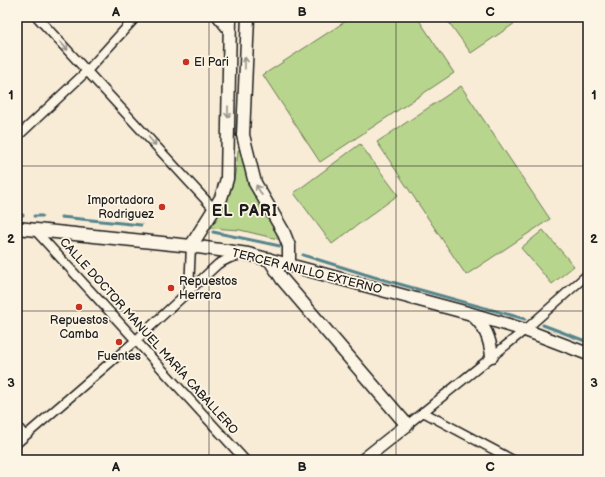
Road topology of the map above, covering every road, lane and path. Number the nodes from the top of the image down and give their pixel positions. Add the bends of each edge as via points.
1 (37, 17) edge
2 (136, 17) edge
3 (217, 17) edge
4 (230, 17) edge
5 (248, 17) edge
6 (229, 32) junction
7 (87, 71) junction
8 (17, 137) edge
9 (214, 209) junction
10 (17, 228) edge
11 (34, 229) junction
12 (191, 246) junction
13 (248, 254) junction
14 (269, 259) junction
15 (289, 264) junction
16 (588, 274) edge
17 (189, 290) junction
18 (468, 313) junction
19 (527, 328) junction
20 (135, 341) junction
21 (588, 354) edge
22 (492, 356) junction
23 (423, 412) junction
24 (407, 424) junction
25 (17, 426) edge
26 (25, 436) junction
27 (17, 443) edge
28 (245, 460) edge
29 (363, 460) edge
30 (513, 460) edge

1 -> 7 street
2 - 7 street
3 - 6 street
4 - 6 street
15 -> 5 street via 289,246 255,182 243,135
6 -> 9 street via 227,179 226,188
7 - 8 street
7 -> 9 street
9 - 12 street
10 - 11 street, TERCER ANILLO EXTERNO
11 - 12 street, TERCER ANILLO EXTERNO
11 - 20 street, CALLE DOCTOR MANUEL MARÍA CABALLERO
12 - 13 street, TERCER ANILLO EXTERNO
12 - 17 street
13 - 14 street, TERCER ANILLO EXTERNO
13 - 17 street via 218,264
14 - 15 street, TERCER ANILLO EXTERNO
14 - 24 street via 282,279
15 - 18 street, TERCER ANILLO EXTERNO
16 - 19 street
17 - 20 street
18 - 19 street, TERCER ANILLO EXTERNO
18 - 22 street via 483,326
19 - 21 street, TERCER ANILLO EXTERNO
19 - 22 street
20 - 26 street
20 - 28 street, CALLE DOCTOR MANUEL MARÍA CABALLERO
22 - 23 street
23 - 24 street
23 - 30 street
24 - 29 street
25 - 26 street
26 - 27 street

